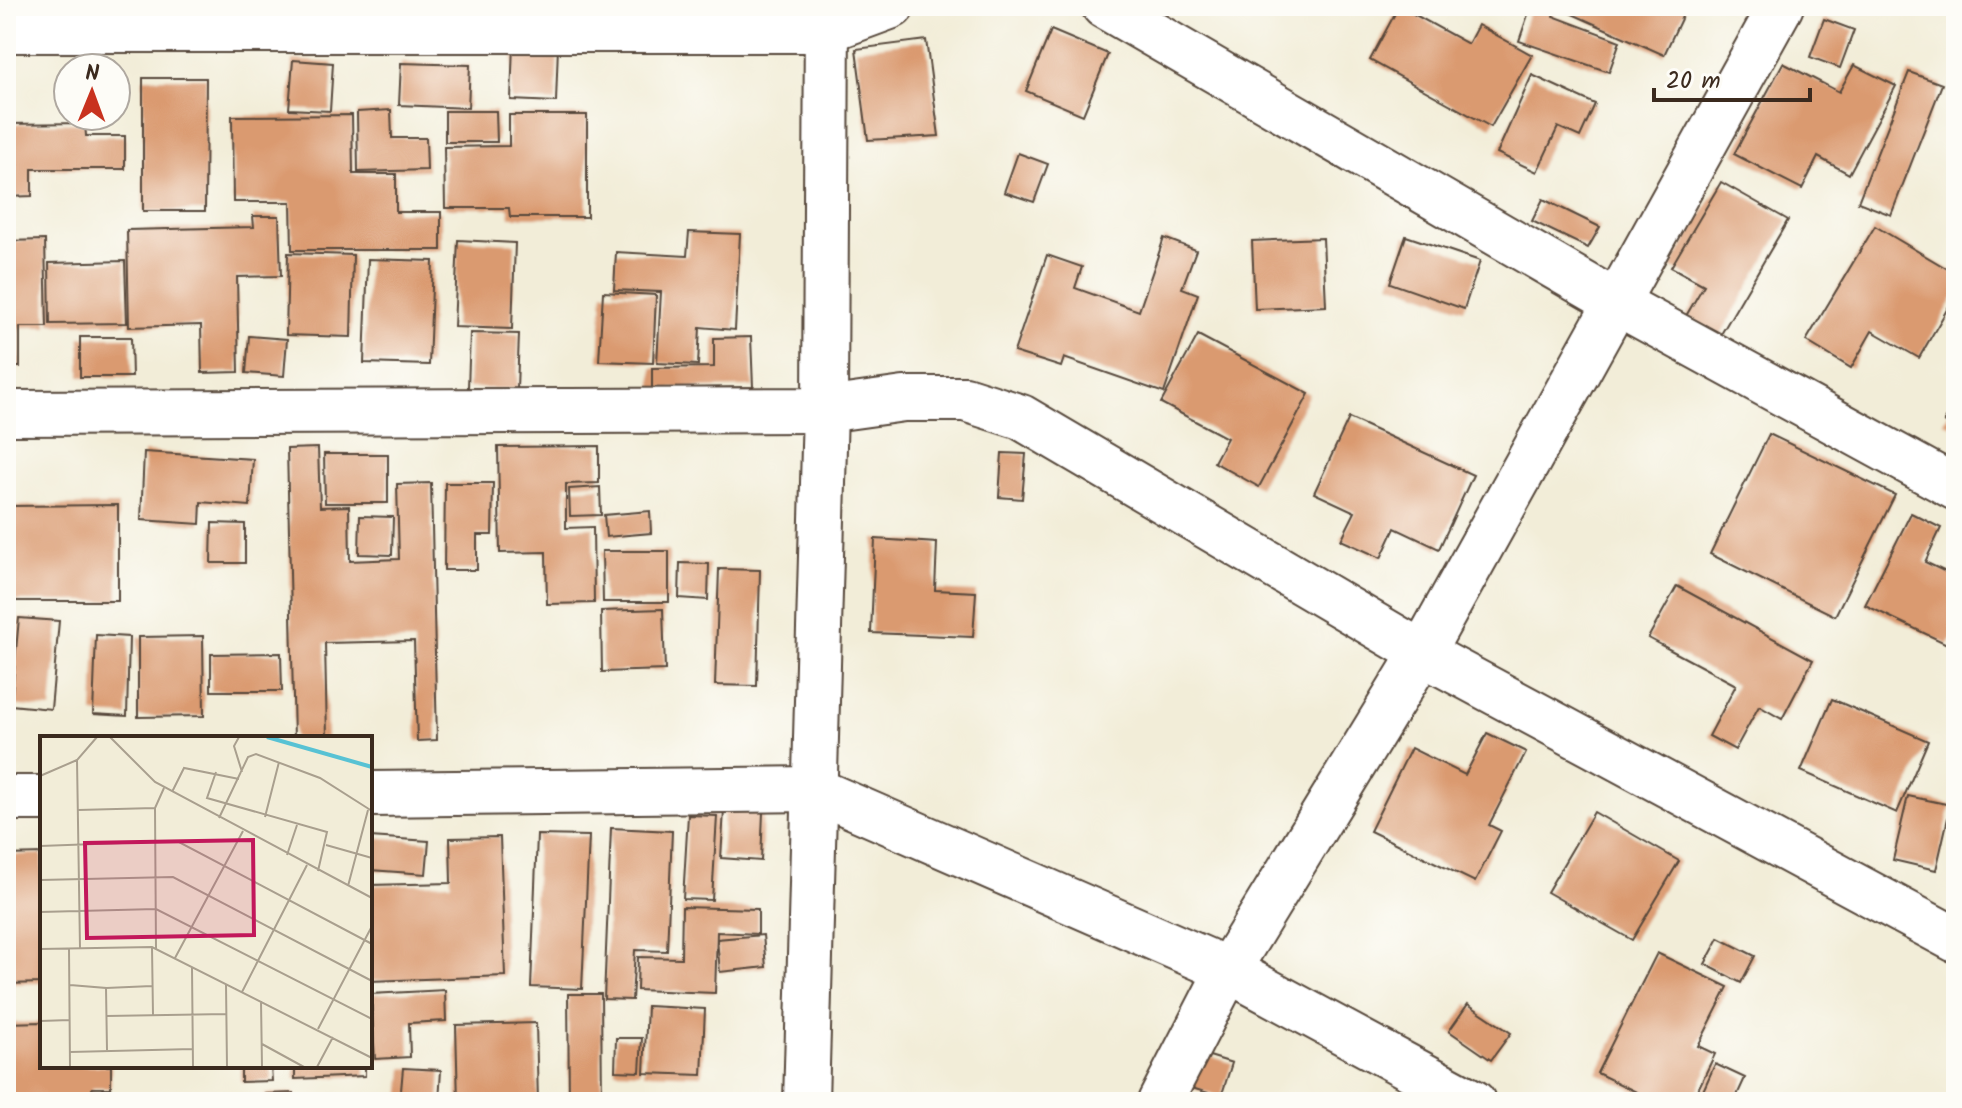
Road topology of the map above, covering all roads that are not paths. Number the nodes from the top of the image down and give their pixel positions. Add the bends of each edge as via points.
1 (892, 6) edge
2 (1104, 6) edge
3 (1781, 6) edge
4 (827, 18) edge
5 (6, 30) edge
6 (1617, 303) junction
7 (825, 410) junction
8 (6, 413) edge
9 (1956, 488) edge
10 (1422, 653) junction
11 (813, 789) junction
12 (372, 794) edge
13 (6, 798) edge
14 (40, 798) edge
15 (1956, 940) edge
16 (1228, 970) junction
17 (806, 1102) edge
18 (1160, 1102) edge
19 (1473, 1102) edge

1 - 4 street
2 - 6 street
3 - 6 street
4 - 5 street
4 - 7 street
6 - 9 street
6 - 10 street
7 - 8 street
7 - 10 street via 904,399 965,399 1021,417
7 - 11 street
10 - 15 street
10 - 16 street
11 - 12 street
11 - 16 street
11 - 17 street
13 - 14 street
16 - 18 street
16 - 19 street

